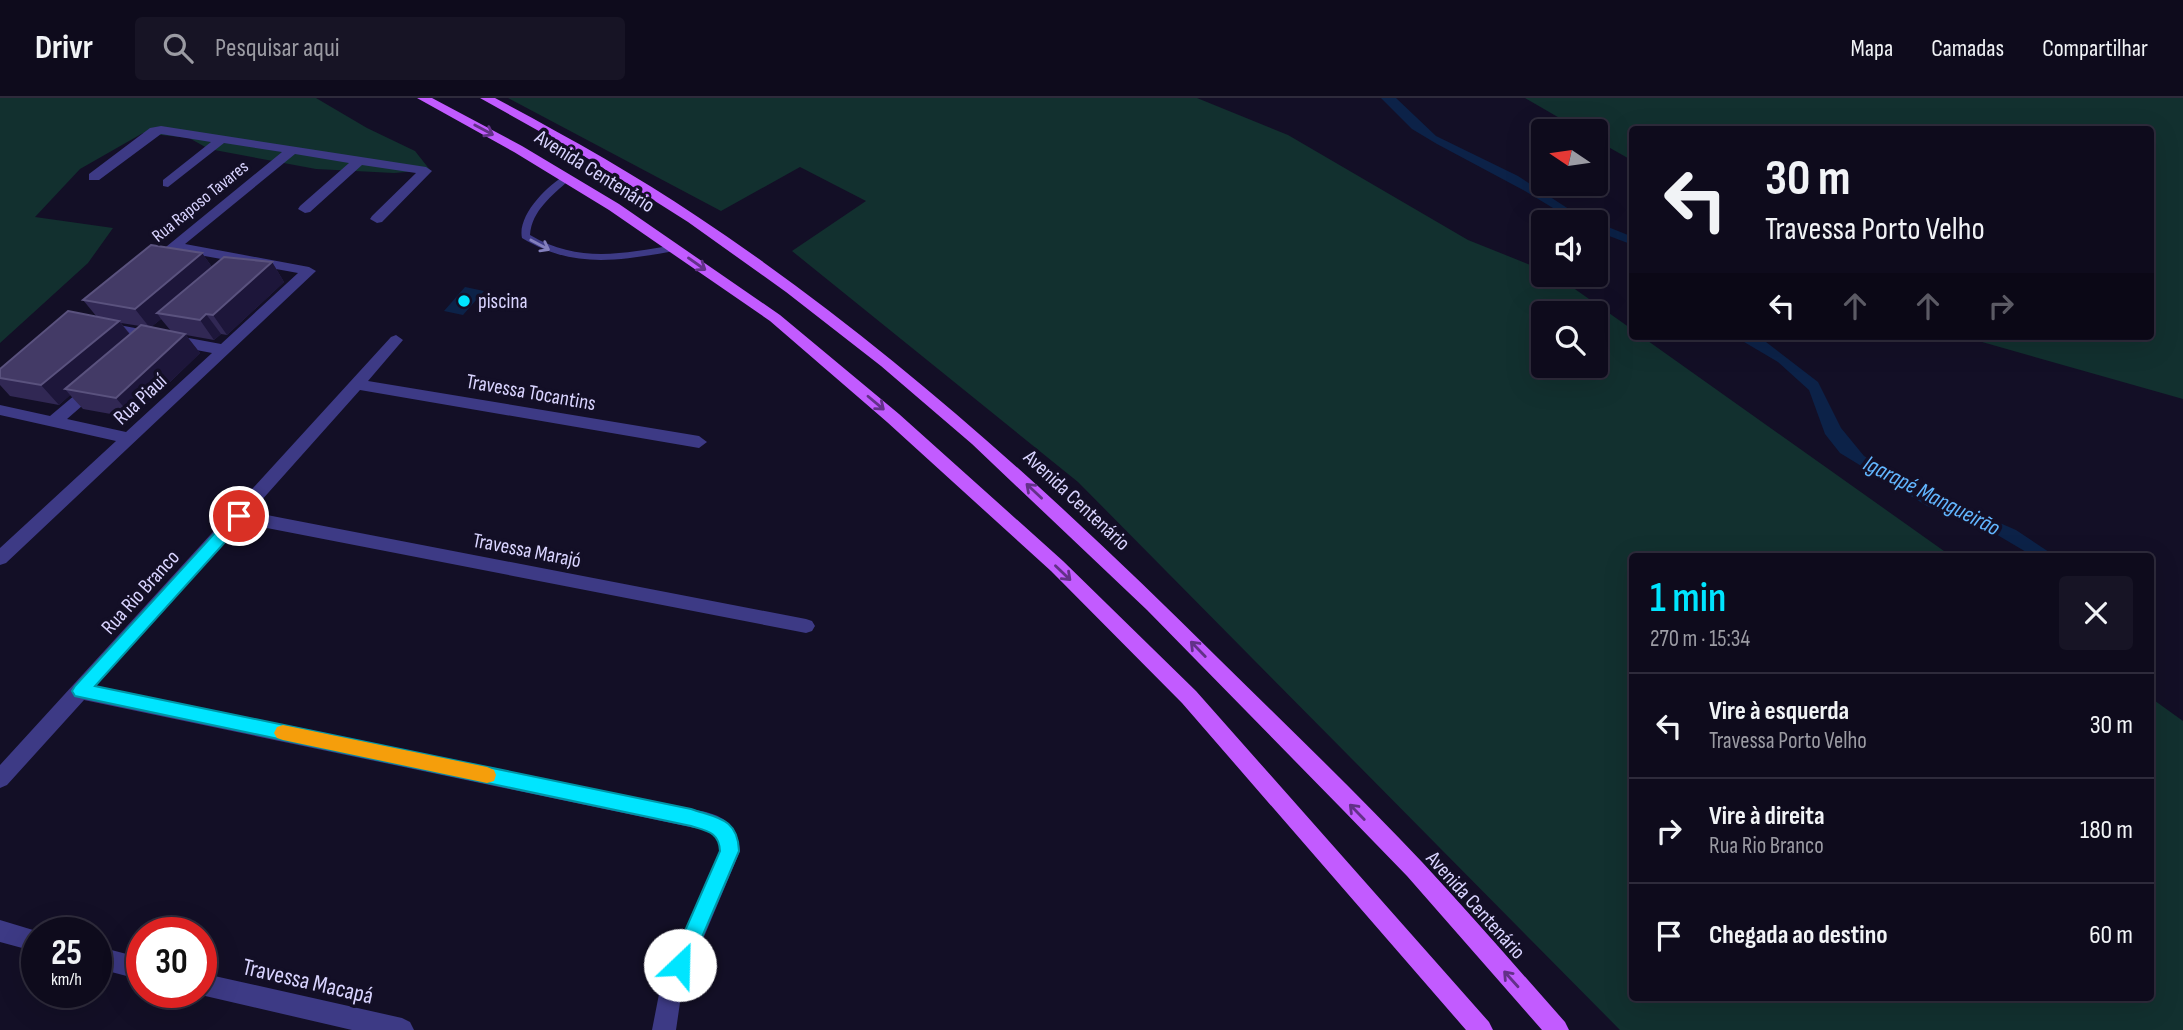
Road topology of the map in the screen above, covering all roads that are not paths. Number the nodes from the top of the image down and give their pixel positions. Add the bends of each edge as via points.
1 (423, 98) edge
2 (486, 98) edge
3 (222, 139) junction
4 (294, 149) junction
5 (361, 159) junction
6 (94, 177) dead end
7 (566, 178) junction
8 (168, 183) dead end
9 (305, 209) dead end
10 (377, 219) dead end
11 (174, 246) junction
12 (674, 248) junction
13 (246, 258) junction
14 (153, 263) edge
15 (225, 275) edge
16 (174, 320) edge
17 (92, 325) edge
18 (396, 340) dead end
19 (148, 341) junction
20 (225, 350) junction
21 (103, 380) edge
22 (356, 384) junction
23 (0, 410) edge
24 (53, 422) junction
25 (128, 438) junction
26 (699, 442) dead end
27 (239, 516) junction
28 (0, 558) edge
29 (806, 626) dead end
30 (81, 691) junction
31 (0, 779) edge
32 (0, 931) edge
33 (21, 937) edge
34 (217, 988) edge
35 (402, 1030) edge
36 (664, 1030) edge
37 (1480, 1030) edge
38 (1557, 1030) edge

1 -> 7 main road, Avenida Centenário
38 -> 2 main road, Avenida Centenário via 1413,869 1144,594 1009,467 767,269 660,197
3 - 4 street
3 - 6 street via 158,130
3 - 8 street
4 - 5 street
4 - 11 street, Rua Raposo Tavares
5 - 9 street
5 - 10 street via 426,171
7 - 12 main road, Avenida Centenário
7 -> 12 lane via 524,223 525,236 542,248 590,260
11 - 13 street
11 - 14 street, Rua Raposo Tavares
12 -> 37 main road, Avenida Centenário via 775,318 1057,566 1189,697
13 - 15 street
13 - 20 street, Rua Piauí via 309,271
16 - 19 street
17 - 19 street
18 - 22 street, Rua Rio Branco
19 - 20 street
20 - 25 street, Rua Piauí
21 - 24 street
22 - 26 street, Travessa Tocantins
22 - 27 street, Rua Rio Branco
23 - 24 street
24 - 25 street
25 - 28 street, Rua Piauí
27 - 29 street, Travessa Marajó
27 - 30 street, Rua Rio Branco
30 - 31 street, Rua Rio Branco
30 - 36 street via 721,828 729,837 730,851 671,989
32 - 33 street
34 - 35 street, Travessa Macapá

